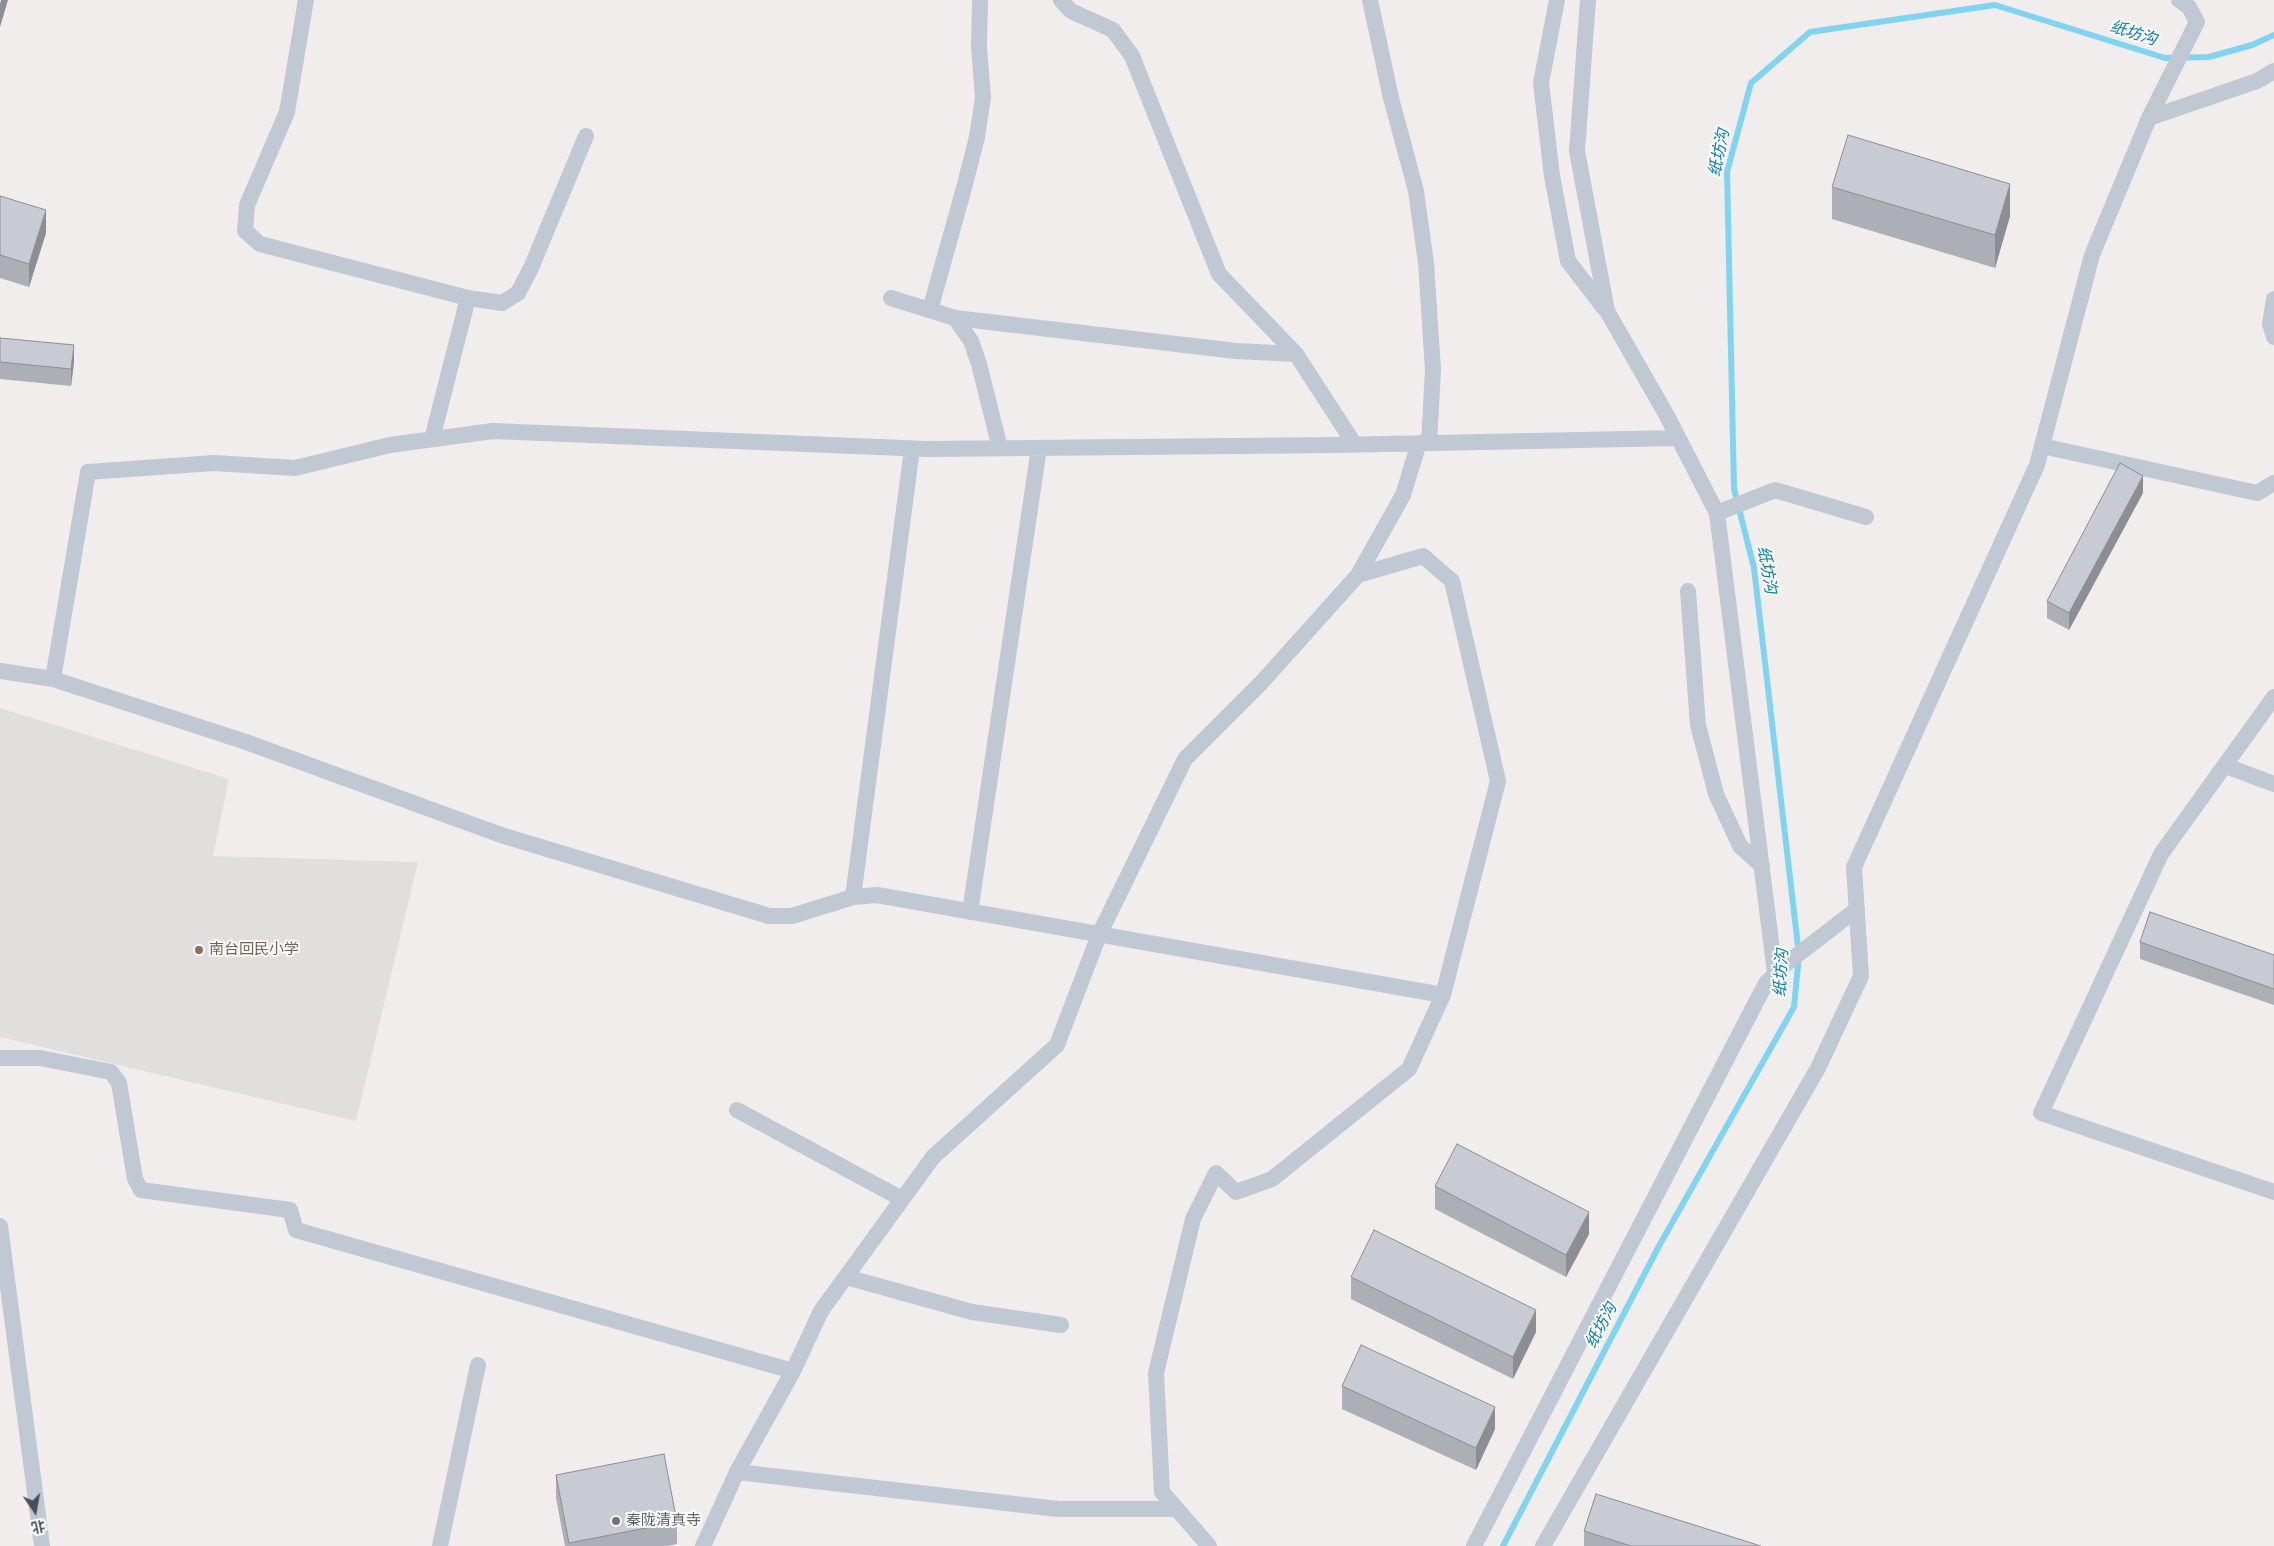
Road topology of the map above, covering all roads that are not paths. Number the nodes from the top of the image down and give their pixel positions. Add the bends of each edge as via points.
1 (306, 0) edge
2 (980, 0) edge
3 (1061, 0) edge
4 (1370, 0) edge
5 (1557, 0) edge
6 (1588, 0) edge
7 (2179, 0) edge
8 (2274, 71) edge
9 (2149, 118) junction
10 (586, 136) dead end
11 (468, 298) junction
12 (891, 298) dead end
13 (2274, 299) edge
14 (930, 310) junction
15 (1607, 311) junction
16 (955, 318) junction
17 (2274, 337) edge
18 (1296, 354) junction
19 (1678, 438) junction
20 (432, 439) junction
21 (1424, 443) junction
22 (1355, 445) junction
23 (2042, 446) junction
24 (912, 448) junction
25 (1000, 448) junction
26 (1039, 448) junction
27 (2274, 483) edge
28 (1717, 513) junction
29 (1866, 517) dead end
30 (1358, 575) junction
31 (1688, 592) dead end
32 (0, 671) edge
33 (53, 679) junction
34 (2274, 697) edge
35 (2226, 766) junction
36 (2274, 784) edge
37 (1762, 866) junction
38 (853, 897) junction
39 (1856, 909) junction
40 (970, 912) junction
41 (1099, 935) junction
42 (1781, 968) junction
43 (1443, 995) junction
44 (0, 1058) edge
45 (738, 1110) dead end
46 (2274, 1192) edge
47 (902, 1199) junction
48 (0, 1226) edge
49 (846, 1277) junction
50 (1061, 1325) dead end
51 (478, 1365) dead end
52 (794, 1371) junction
53 (737, 1472) junction
54 (1177, 1509) junction
55 (42, 1546) edge
56 (440, 1546) edge
57 (703, 1546) edge
58 (1209, 1546) edge
59 (1474, 1546) edge
60 (1543, 1546) edge

1 - 11 street via 286,112 247,205 245,231 260,244
2 - 14 street via 983,98 977,137
3 - 18 street via 1072,11 1113,30 1132,56 1219,274
4 - 21 street via 1391,98 1416,191 1426,263 1433,370
5 - 15 street via 1541,82 1552,176 1568,261
6 - 15 street via 1577,151
7 - 9 street via 2189,7 2197,22
8 - 9 street via 2257,81
9 - 23 street via 2092,255
10 - 11 street via 518,293 502,303
11 - 20 street
12 - 14 street
13 - 17 street via 2270,324
14 - 16 street
15 - 19 street
16 - 18 street via 1236,351
16 - 25 street via 971,341 980,364
18 - 22 street
19 - 21 street
19 - 28 street
20 - 24 street via 493,431
20 - 33 street via 390,445 295,468 214,463 88,472
21 - 22 street
21 - 30 street via 1403,496
22 - 26 street
23 - 27 street via 2257,493
23 - 39 street via 2033,474 1854,867
24 - 25 street
24 - 38 street
25 - 26 street
26 - 40 street
28 - 29 street via 1775,490
28 - 37 street
30 - 41 street via 1261,684 1185,759
30 - 43 street via 1423,556 1452,581 1498,781
31 - 37 street via 1698,725 1714,785 1740,846
32 - 33 street
33 - 38 street via 246,742 501,835 770,916 792,916
34 - 35 street
35 - 36 street
35 - 46 street via 2161,854 2042,1113
37 - 42 street
38 - 40 street via 877,895
39 - 42 street
39 - 60 street via 1861,976 1818,1068
40 - 41 street
41 - 43 street
41 - 47 street via 1057,1045 932,1157
42 - 59 street via 1766,983
43 - 54 street via 1409,1069 1350,1119 1272,1179 1236,1192 1216,1173 1193,1219 1156,1373 1162,1492
44 - 52 street via 40,1058 111,1072 119,1083 134,1179 141,1190 290,1210 296,1230
45 - 47 street
47 - 49 street
48 - 55 street
49 - 50 street via 972,1312
49 - 52 street via 821,1311
51 - 56 street
52 - 53 street
53 - 54 street via 1058,1509
53 - 57 street
54 - 58 street

